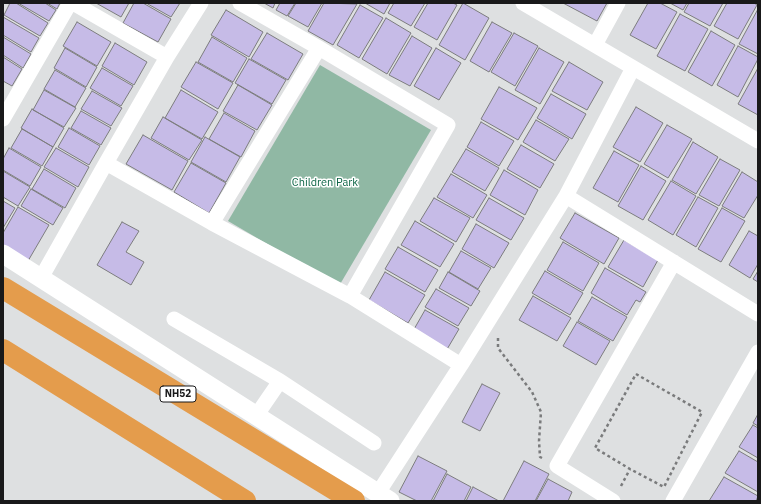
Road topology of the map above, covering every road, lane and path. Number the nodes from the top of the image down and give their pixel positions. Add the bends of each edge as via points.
1 (72, 3) edge
2 (201, 3) edge
3 (240, 3) edge
4 (524, 3) edge
5 (618, 3) edge
6 (595, 45) junction
7 (319, 48) junction
8 (167, 57) junction
9 (633, 68) junction
10 (3, 119) edge
11 (758, 141) edge
12 (106, 163) junction
13 (566, 196) junction
14 (212, 223) junction
15 (3, 254) edge
16 (674, 262) junction
17 (42, 278) junction
18 (3, 288) edge
19 (350, 296) junction
20 (496, 308) junction
21 (758, 314) edge
22 (174, 319) dead end
23 (3, 350) edge
24 (758, 352) edge
25 (461, 365) junction
26 (280, 381) junction
27 (256, 416) junction
28 (374, 443) dead end
29 (557, 466) junction
30 (630, 469) joint
31 (384, 497) edge
32 (245, 501) edge
33 (354, 501) edge
34 (613, 501) edge
35 (673, 501) edge

1 - 8 street
1 - 10 street
2 - 8 street
3 - 7 street
4 - 6 street
5 - 6 street
6 - 9 street
7 - 14 street
7 - 19 street via 448,125
8 - 12 street
9 - 11 street
9 - 13 street
12 - 14 street
12 - 17 street
13 - 16 street
13 - 20 street
14 - 19 street
15 - 17 street
16 - 21 street
16 - 29 street
17 - 27 street
18 - 33 highway, NH52
19 - 25 street
20 - 25 street
20 - 29 path via 498,348 532,392 541,412 540,457
22 - 26 street
23 - 32 highway
24 - 35 street
25 - 31 street
26 - 27 street
26 - 28 street
27 - 31 street
29 - 34 street
30 - 30 path via 595,448 636,374 702,412 664,487

